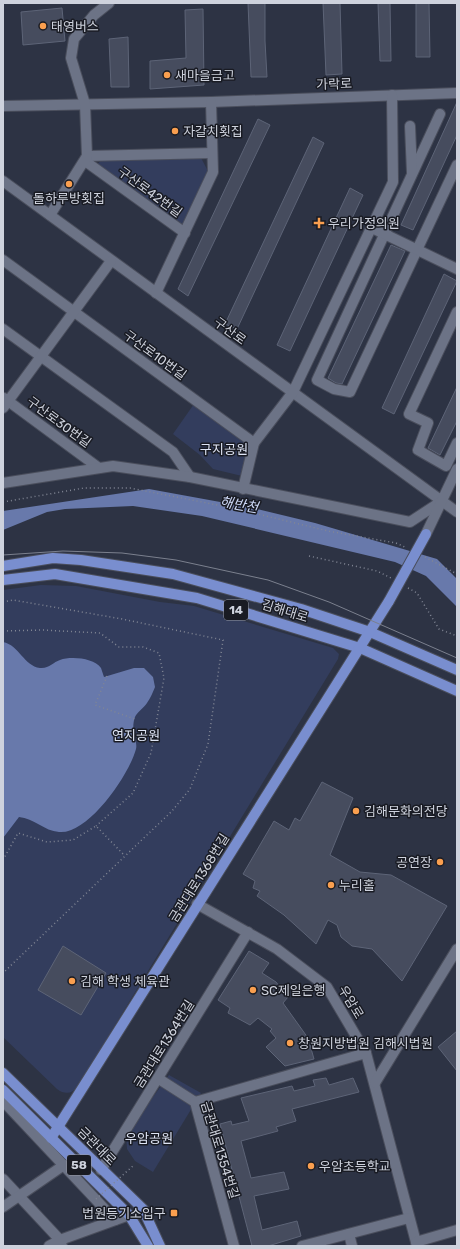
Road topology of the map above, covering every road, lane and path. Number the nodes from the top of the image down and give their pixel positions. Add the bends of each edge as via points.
1 (108, 3) edge
2 (457, 93) edge
3 (392, 95) junction
4 (211, 102) junction
5 (85, 104) junction
6 (3, 106) edge
7 (440, 114) dead end
8 (410, 126) dead end
9 (212, 153) junction
10 (86, 158) junction
11 (457, 165) edge
12 (412, 175) junction
13 (3, 181) edge
14 (50, 216) junction
15 (372, 228) junction
16 (185, 233) junction
17 (384, 234) junction
18 (418, 250) junction
19 (3, 260) edge
20 (111, 261) junction
21 (457, 270) edge
22 (156, 293) junction
23 (74, 311) junction
24 (457, 312) edge
25 (3, 329) edge
26 (40, 356) junction
27 (293, 392) junction
28 (5, 402) edge
29 (254, 443) junction
30 (457, 443) edge
31 (99, 468) junction
32 (457, 469) edge
33 (190, 478) junction
34 (3, 483) edge
35 (243, 489) junction
36 (442, 501) junction
37 (3, 502) edge
38 (457, 512) edge
39 (426, 534) joint
40 (409, 549) dead end
41 (422, 556) dead end
42 (3, 566) edge
43 (457, 574) edge
44 (3, 580) edge
45 (3, 602) edge
46 (3, 631) edge
47 (370, 632) junction
48 (360, 648) junction
49 (457, 670) edge
50 (107, 676) dead end
51 (457, 691) edge
52 (135, 719) dead end
53 (96, 826) junction
54 (125, 856) junction
55 (3, 860) edge
56 (197, 904) junction
57 (248, 932) junction
58 (457, 948) edge
59 (3, 973) edge
60 (366, 1053) junction
61 (3, 1072) edge
62 (159, 1079) junction
63 (375, 1083) junction
64 (3, 1090) edge
65 (3, 1101) edge
66 (195, 1102) junction
67 (59, 1126) junction
68 (51, 1138) junction
69 (64, 1165) junction
70 (134, 1165) dead end
71 (101, 1170) junction
72 (3, 1179) edge
73 (18, 1196) junction
74 (96, 1199) junction
75 (3, 1207) edge
76 (129, 1215) junction
77 (409, 1218) junction
78 (115, 1220) junction
79 (457, 1230) edge
80 (349, 1234) junction
81 (61, 1243) edge
82 (417, 1244) edge
83 (48, 1246) edge
84 (148, 1246) edge
85 (160, 1246) edge
86 (234, 1246) edge
87 (302, 1246) edge
88 (352, 1246) edge

1 - 5 street via 74,39 71,58
2 - 3 street, 가락로
3 - 4 street, 가락로
3 - 15 street via 393,182
4 - 5 street, 가락로
4 - 9 street
5 - 6 street, 가락로
5 - 10 street
7 - 12 street
8 - 12 street
9 - 10 street
9 - 16 street via 213,172
10 - 14 street
10 - 16 street, 구산로42번길
11 - 18 street
12 - 17 street
13 - 14 street, 구산로
14 - 20 street, 구산로
15 - 17 street
15 - 27 street
16 - 22 street, 구산로42번길
17 - 18 street
17 - 18 street via 317,380 334,390 350,392
18 - 21 street
19 - 23 street, 구산로10번길
20 - 22 street, 구산로
20 - 23 street
22 - 27 street, 구산로
23 - 26 street
23 - 29 street, 구산로10번길
24 - 30 street via 409,414 428,423 418,450 446,466
25 - 26 street
26 - 28 street
26 - 33 street via 173,452
27 - 29 street
27 - 36 street, 구산로
28 - 31 street, 구산로30번길
29 - 35 street
31 - 33 street via 113,466
31 - 34 street
32 - 36 street
33 - 35 street
35 - 36 street via 410,522
36 - 38 street, 구산로
36 - 39 street
37 - 40 path via 84,488 130,488 232,508 328,531 396,543
39 - 47 main road, 금관대로1368번길, bridge
41 - 43 path
42 - 47 main road, 김해대로 via 53,558 173,574
44 - 48 main road, 김해대로 / 14 via 55,574 197,598
45 - 54 path via 13,600 114,617 223,640 208,744 190,789 172,811
46 - 53 path via 100,633 119,647 143,647 159,653 164,678 151,753 133,793
47 - 48 main road, 금관대로1368번길
47 - 49 main road, 김해대로
48 - 51 main road, 김해대로 / 14
48 - 56 main road, 금관대로1368번길
50 - 52 path via 95,705
53 - 54 path
53 - 55 path via 73,840 47,842 18,833
54 - 59 path
56 - 57 street, 우암로
56 - 67 main road, 금관대로1368번길
57 - 60 street, 우암로 via 277,949 327,987
57 - 62 street, 금관대로1364번길
58 - 63 street
60 - 63 street, 우암로
60 - 66 street
61 - 67 main road, 금관대로
62 - 66 street, 금관대로1354번길
62 - 71 street, 금관대로1364번길
63 - 77 street, 우암로
64 - 68 main road, 금관대로 / 58
65 - 69 street
66 - 86 street, 금관대로1354번길
67 - 68 main road, 금관대로1368번길
67 - 71 main road, 금관대로
68 - 76 main road, 금관대로 / 58
69 - 73 street
69 - 74 street
70 - 74 path, bridge
71 - 85 main road, 금관대로 via 143,1209
72 - 73 street
73 - 75 street
73 - 81 street
74 - 78 street
76 - 78 street
76 - 84 main road, 금관대로 / 58
77 - 80 street
77 - 82 street, 우암로
78 - 81 street
79 - 82 street
80 - 87 street
80 - 88 street
81 - 83 street

